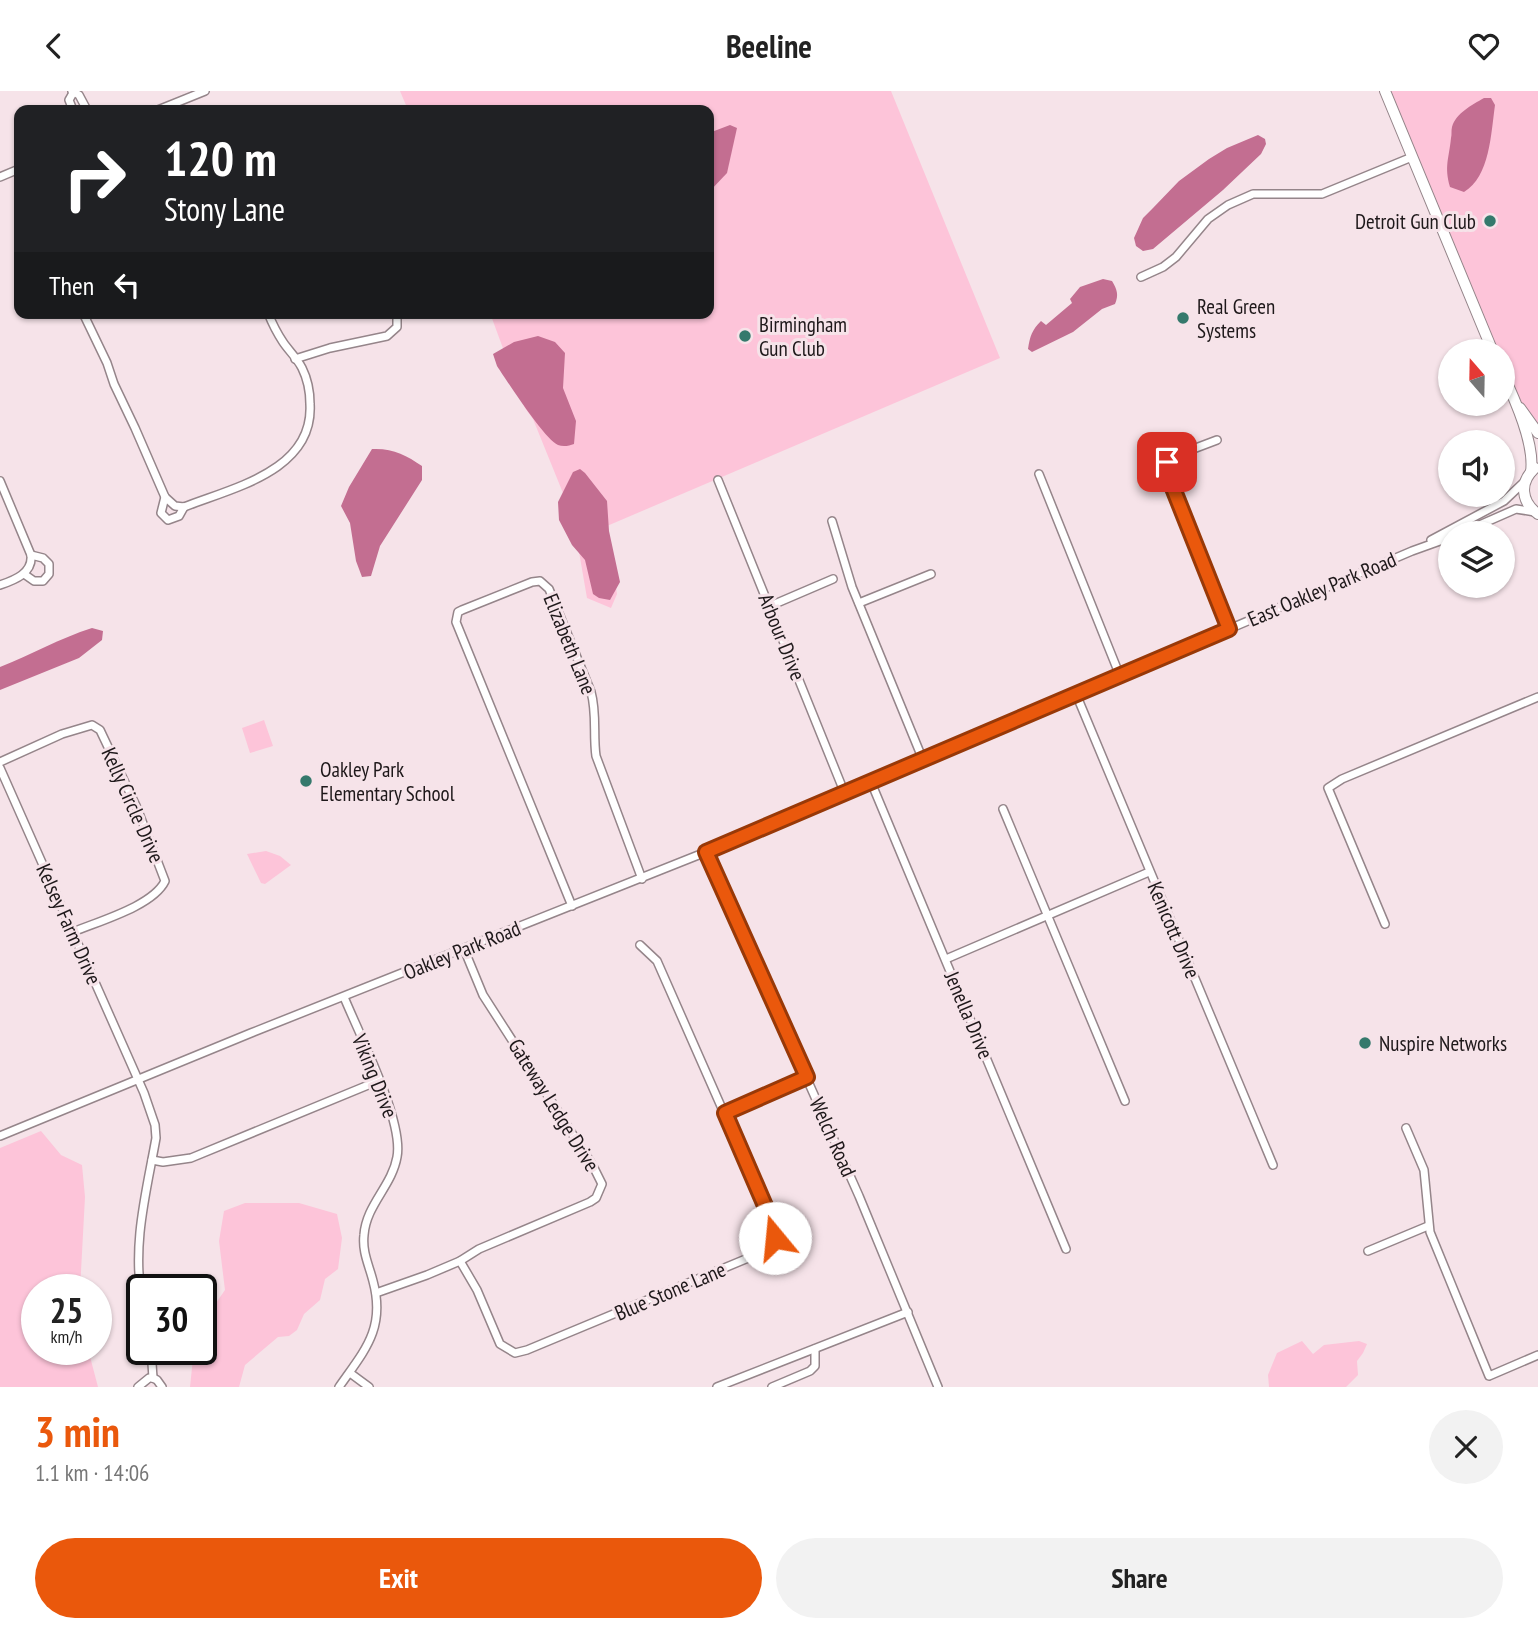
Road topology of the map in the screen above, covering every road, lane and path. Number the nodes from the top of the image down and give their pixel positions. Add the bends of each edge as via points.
1 (205, 91) edge
2 (1385, 91) edge
3 (72, 92) edge
4 (182, 100) junction
5 (84, 105) edge
6 (170, 105) edge
7 (184, 105) edge
8 (1412, 157) junction
9 (1141, 277) dead end
10 (86, 319) edge
11 (271, 319) edge
12 (397, 319) edge
13 (1488, 339) edge
14 (295, 359) junction
15 (1516, 403) joint
16 (1538, 433) edge
17 (1217, 440) dead end
18 (1531, 473) edge
19 (1038, 474) dead end
20 (718, 480) dead end
21 (0, 481) edge
22 (165, 497) junction
23 (179, 507) junction
24 (1536, 513) edge
25 (832, 521) dead end
26 (1489, 521) edge
27 (1438, 542) edge
28 (1412, 551) junction
29 (31, 555) junction
30 (24, 574) junction
31 (932, 574) dead end
32 (833, 579) dead end
33 (0, 585) edge
34 (859, 603) junction
35 (770, 606) junction
36 (1229, 629) junction
37 (1120, 676) junction
38 (1076, 694) junction
39 (1538, 697) edge
40 (923, 760) junction
41 (0, 762) edge
42 (0, 768) edge
43 (872, 782) junction
44 (845, 793) junction
45 (1003, 809) dead end
46 (706, 852) junction
47 (1149, 872) junction
48 (642, 879) junction
49 (572, 906) junction
50 (1048, 916) junction
51 (1385, 924) dead end
52 (73, 932) junction
53 (640, 945) dead end
54 (464, 949) junction
55 (946, 959) junction
56 (344, 997) junction
57 (807, 1077) junction
58 (138, 1080) junction
59 (378, 1081) junction
60 (1125, 1101) dead end
61 (725, 1113) junction
62 (1406, 1128) dead end
63 (0, 1136) edge
64 (152, 1160) junction
65 (1273, 1165) dead end
66 (1429, 1226) junction
67 (774, 1229) junction
68 (1066, 1249) dead end
69 (765, 1251) junction
70 (1367, 1251) dead end
71 (460, 1261) junction
72 (138, 1274) edge
73 (376, 1293) junction
74 (908, 1313) junction
75 (815, 1349) junction
76 (1538, 1355) edge
77 (152, 1365) edge
78 (350, 1373) junction
79 (153, 1378) junction
80 (138, 1387) edge
81 (162, 1387) edge
82 (339, 1387) edge
83 (369, 1387) edge
84 (717, 1387) edge
85 (772, 1387) edge
86 (937, 1387) edge

1 - 4 street
2 - 8 main road
3 - 5 street
4 - 6 street
4 - 7 street
8 - 9 street via 1322,194 1253,194 1228,205 1208,219 1176,257
8 - 13 main road
10 - 22 street
11 - 14 street
12 - 14 street via 397,327 387,336
14 - 23 street via 307,384 311,419 299,447 265,475
15 - 16 main road
15 - 18 main road via 1531,445
17 - 36 street via 1172,457 1165,468
18 - 24 main road via 1524,498
18 - 28 street, East Oakley Park Road via 1504,501
19 - 37 street
20 - 35 street, Arbour Drive
21 - 29 street
22 - 23 street
22 - 23 street via 161,506 164,517 179,516
24 - 26 street via 1517,509
25 - 34 street
27 - 28 street, East Oakley Park Road
28 - 36 street, East Oakley Park Road
29 - 30 street
29 - 30 street via 49,564 49,574 34,582
30 - 33 street
31 - 34 street
32 - 35 street
34 - 40 street
35 - 44 street, Arbour Drive
36 - 37 street, East Oakley Park Road
37 - 38 street, East Oakley Park Road
38 - 40 street, East Oakley Park Road
38 - 47 street, Kenicott Drive
39 - 51 street via 1328,788
40 - 43 street, Oakley Park Road
41 - 52 street, Kelly Circle Drive via 84,726 96,726 137,808 165,881 162,887 148,900
42 - 52 street, Kelsey Farm Drive
43 - 44 street, Oakley Park Road
43 - 55 street, Jenella Drive
44 - 46 street, Oakley Park Road
45 - 50 street
46 - 48 street, Oakley Park Road
46 - 57 street, Welch Road
47 - 50 street
47 - 65 street, Kenicott Drive
48 - 49 street, Oakley Park Road
48 - 49 street, Elizabeth Lane via 596,757 591,692 546,585 540,580 532,582 462,610 458,627
49 - 54 street, Oakley Park Road
50 - 55 street
50 - 60 street
52 - 58 street, Kelsey Farm Drive
53 - 61 street via 657,961
54 - 56 street, Oakley Park Road
54 - 71 street, Gateway Ledge Drive via 483,995 602,1184 590,1202
55 - 68 street, Jenella Drive
56 - 58 street, Oakley Park Road
56 - 59 street, Viking Drive
57 - 61 street
57 - 74 street, Welch Road
58 - 63 street, Oakley Park Road
58 - 64 street, Kelsey Farm Drive via 155,1125
59 - 64 street via 191,1158
59 - 73 street, Viking Drive via 395,1123 398,1147 393,1171 365,1226 365,1257
61 - 67 street
62 - 66 street via 1424,1170
64 - 72 street, Kelsey Farm Drive via 138,1231
66 - 70 street
66 - 76 street via 1489,1376
67 - 69 street via 774,1240
67 - 69 street via 786,1236 788,1246 780,1253
69 - 71 street, Blue Stone Lane via 515,1353 500,1344
71 - 73 street, Gateway Ledge Drive
73 - 78 street, Viking Drive via 373,1336
74 - 75 street
74 - 86 street, Welch Road
75 - 84 street
75 - 85 street via 815,1366 810,1371
77 - 79 street
78 - 82 street, Viking Drive
78 - 83 street
79 - 80 street
79 - 81 street

